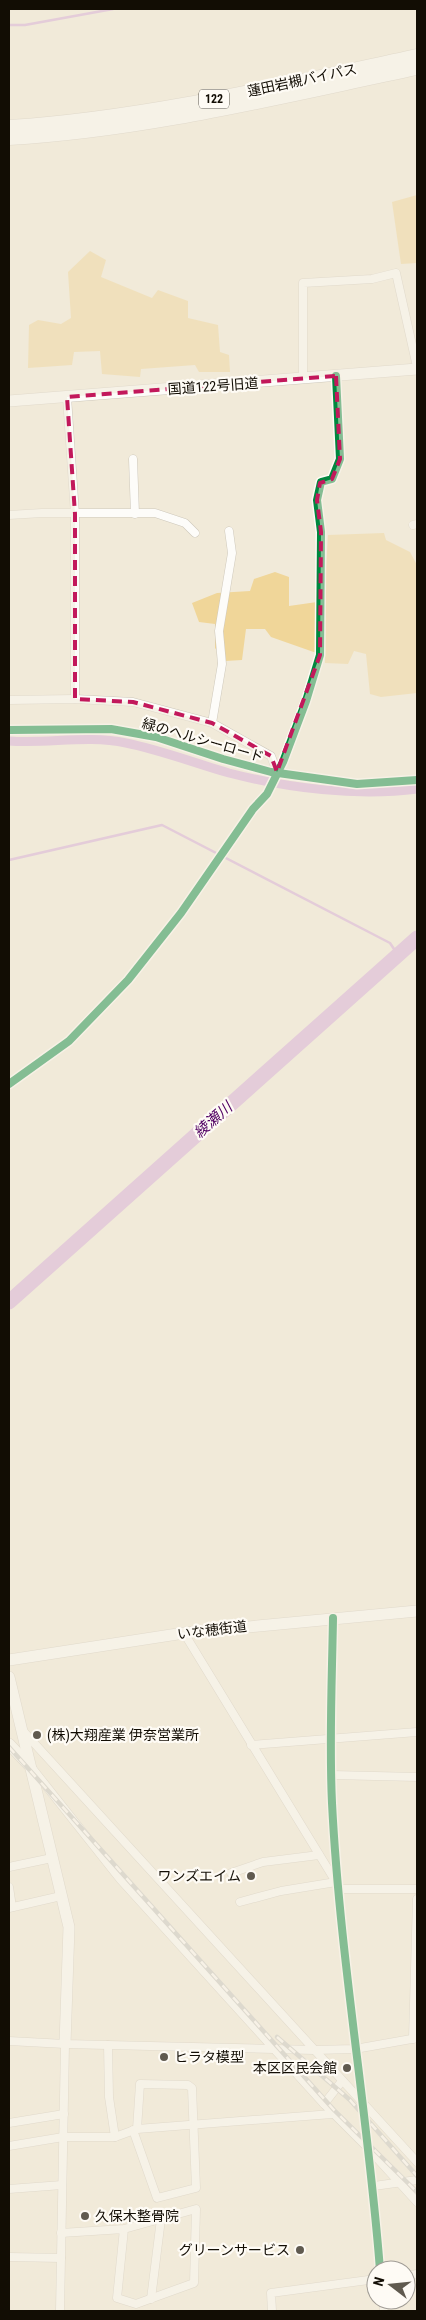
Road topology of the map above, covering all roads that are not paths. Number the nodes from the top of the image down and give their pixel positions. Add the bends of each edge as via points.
1 (417, 56) edge
2 (417, 68) edge
3 (9, 128) edge
4 (9, 138) edge
5 (417, 368) edge
6 (336, 376) junction
7 (303, 379) junction
8 (67, 397) junction
9 (9, 401) edge
10 (133, 460) dead end
11 (75, 514) junction
12 (135, 514) junction
13 (9, 515) edge
14 (229, 531) dead end
15 (195, 533) dead end
16 (75, 699) junction
17 (9, 700) edge
18 (212, 723) junction
19 (276, 774) junction
20 (305, 776) dead end
21 (9, 1084) edge
22 (417, 1611) edge
23 (333, 1618) junction
24 (184, 1633) junction
25 (9, 1660) edge
26 (9, 1677) edge
27 (9, 1716) edge
28 (21, 1730) junction
29 (417, 1732) edge
30 (332, 1737) junction
31 (9, 1744) edge
32 (251, 1745) junction
33 (30, 1765) junction
34 (332, 1775) junction
35 (417, 1778) edge
36 (319, 1856) junction
37 (52, 1858) junction
38 (9, 1867) edge
39 (231, 1873) dead end
40 (338, 1885) junction
41 (9, 1887) edge
42 (417, 1889) edge
43 (61, 1896) junction
44 (417, 1898) edge
45 (240, 1902) dead end
46 (10, 1907) edge
47 (415, 2038) edge
48 (9, 2040) edge
49 (65, 2044) junction
50 (108, 2045) junction
51 (272, 2048) junction
52 (355, 2049) junction
53 (314, 2050) junction
54 (342, 2081) junction
55 (361, 2100) junction
56 (324, 2104) junction
57 (64, 2114) junction
58 (332, 2114) junction
59 (9, 2123) edge
60 (195, 2125) junction
61 (135, 2129) junction
62 (63, 2137) junction
63 (115, 2137) junction
64 (9, 2146) edge
65 (366, 2146) junction
66 (417, 2162) edge
67 (417, 2180) edge
68 (399, 2182) junction
69 (62, 2185) junction
70 (374, 2186) junction
71 (9, 2189) edge
72 (417, 2202) edge
73 (161, 2219) junction
74 (124, 2229) junction
75 (61, 2233) junction
76 (9, 2256) edge
77 (61, 2258) junction
78 (379, 2260) edge
79 (366, 2280) edge
80 (151, 2299) junction
81 (60, 2311) edge
82 (272, 2311) edge

1 - 3 highway, 蓮田岩槻バイパス / 122 via 144,113
2 - 4 highway, 蓮田岩槻バイパス / 122 via 153,122 51,136
5 - 6 street, 国道122号旧道
5 - 7 street via 396,273 372,279 304,283
6 - 7 street, 国道122号旧道
6 - 19 street via 340,459 332,479 321,482 317,500 321,532 320,655
7 - 8 street, 国道122号旧道
8 - 9 street, 国道122号旧道
8 - 11 street
10 - 12 street
11 - 12 street
11 - 13 street
11 - 16 street
12 - 15 street via 155,513 175,518
14 - 18 street via 232,553 219,631 222,664
16 - 17 street
16 - 18 street via 133,702
18 - 19 street via 271,756
19 - 20 street
19 - 21 street via 271,787 181,913 128,980 69,1041
22 - 23 street, いな穂街道
23 - 24 street, いな穂街道
23 - 30 street
24 - 25 street, いな穂街道
24 - 32 street
26 - 28 street
27 - 28 street
28 - 33 street
28 - 53 street
29 - 30 street
30 - 32 street
30 - 34 street
31 - 33 street
32 - 36 street
33 - 37 street
33 - 51 street via 120,1879
34 - 35 street
34 - 40 street
36 - 39 street via 263,1862
36 - 40 street
37 - 38 street
37 - 43 street
40 - 42 street
40 - 45 street via 281,1891
40 - 52 street
41 - 46 street
43 - 46 street
43 - 49 street via 69,1927
44 - 47 street
47 - 52 street
48 - 49 street
49 - 50 street
49 - 57 street
50 - 51 street
50 - 63 street via 109,2096
51 - 53 street
51 - 56 street
52 - 53 street
52 - 55 street
53 - 54 street
54 - 55 street
54 - 56 street
55 - 65 street
55 - 66 street
56 - 58 street
57 - 59 street
57 - 62 street
58 - 60 street
58 - 65 street
60 - 61 street
60 - 61 street via 192,2088 188,2085 140,2084
60 - 61 street via 196,2188 157,2198
61 - 63 street
62 - 63 street
62 - 64 street
62 - 69 street
65 - 68 street
65 - 70 street
67 - 68 street
68 - 70 street
68 - 72 street
69 - 71 street
69 - 75 street
70 - 78 street
73 - 74 street
73 - 80 street
73 - 80 street via 196,2209 194,2283
74 - 75 street
74 - 80 street via 117,2298 136,2304
75 - 77 street
76 - 77 street
77 - 81 street
79 - 82 street via 271,2293

